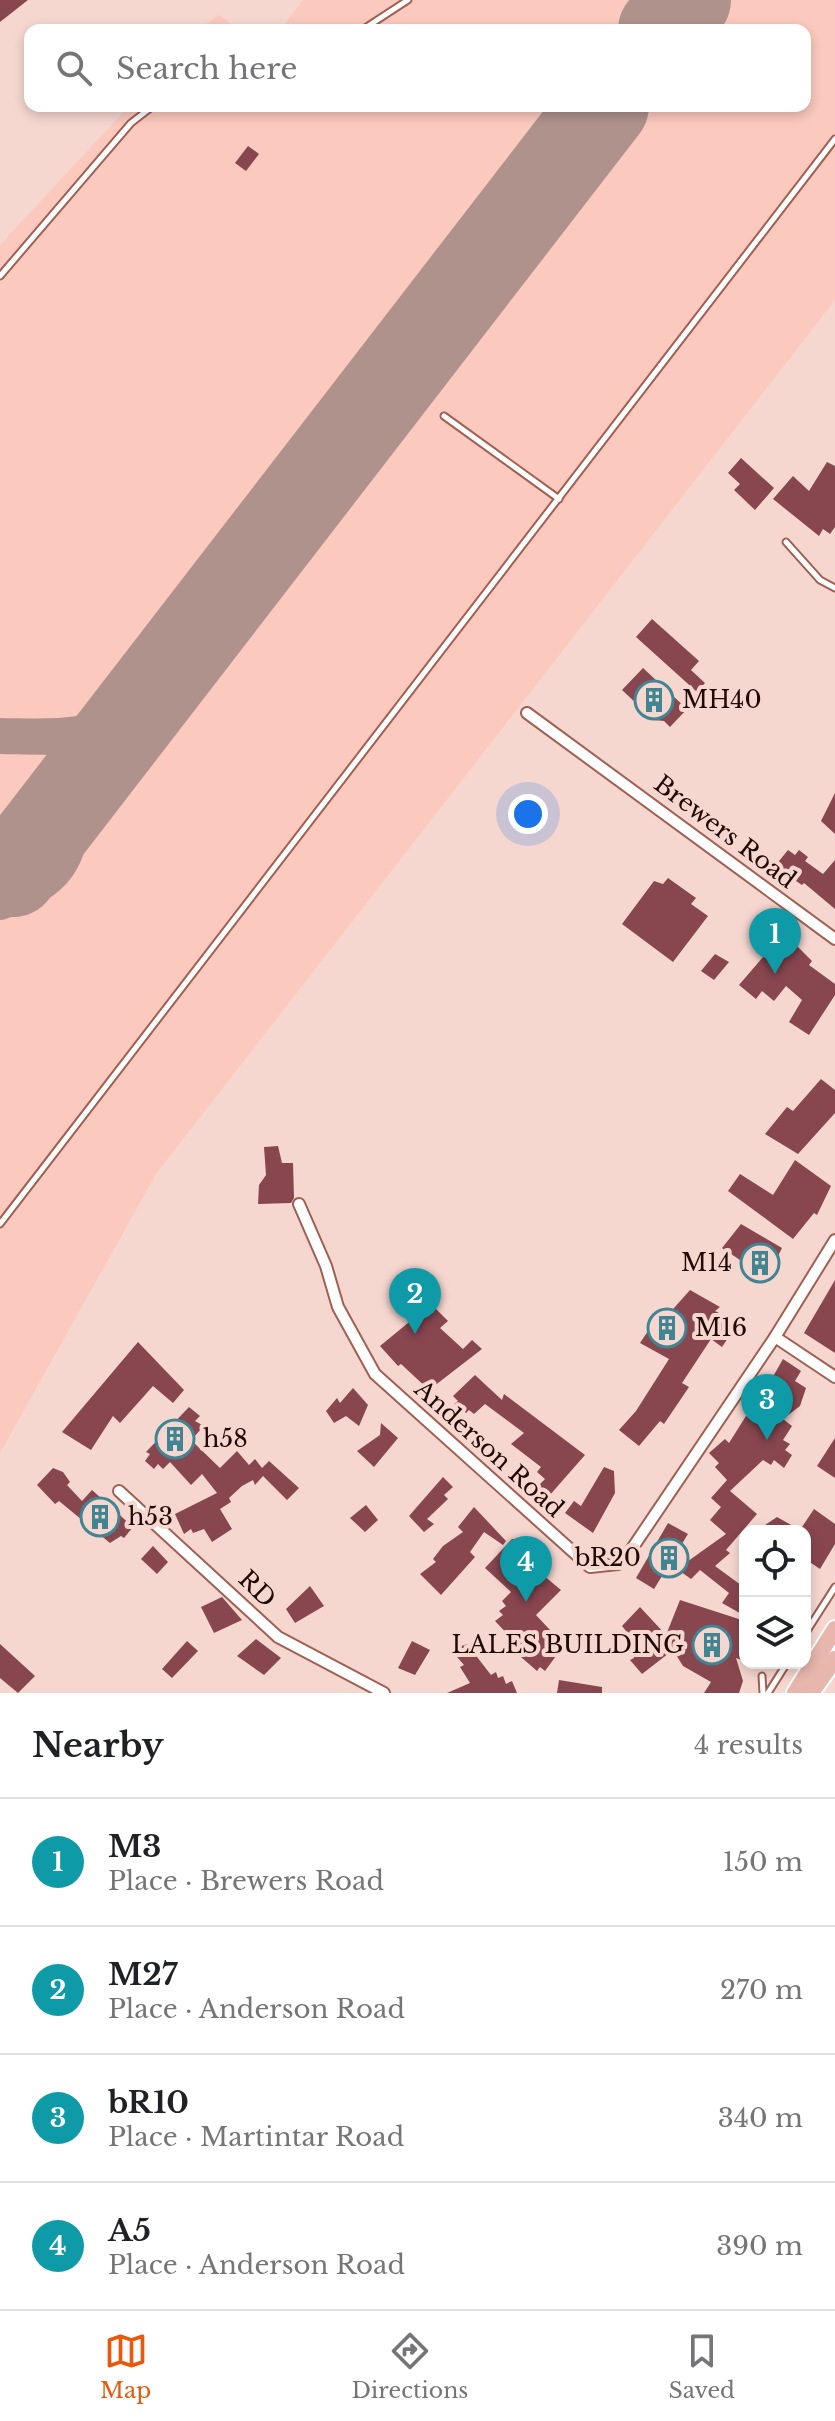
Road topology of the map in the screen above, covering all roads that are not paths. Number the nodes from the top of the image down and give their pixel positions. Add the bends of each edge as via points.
1 (408, 0) edge
2 (371, 24) edge
3 (145, 112) edge
4 (835, 139) edge
5 (0, 276) edge
6 (444, 416) dead end
7 (559, 499) junction
8 (786, 542) dead end
9 (835, 588) edge
10 (527, 713) dead end
11 (835, 939) edge
12 (299, 1204) dead end
13 (0, 1224) edge
14 (835, 1240) edge
15 (775, 1337) junction
16 (835, 1377) edge
17 (119, 1491) dead end
18 (834, 1591) edge
19 (811, 1625) edge
20 (834, 1633) edge
21 (835, 1659) edge
22 (783, 1669) edge
23 (762, 1676) dead end
24 (384, 1693) edge
25 (766, 1693) edge
26 (795, 1693) edge
27 (811, 1693) edge

1 - 2 lane
3 - 5 lane
4 - 7 lane
6 - 7 lane
7 - 13 lane
8 - 9 lane via 820,580
10 - 11 street, Brewers Road
12 - 15 street, Anderson Road via 338,1307 375,1374 590,1567 618,1564 627,1556
14 - 15 street
15 - 16 street
17 - 24 street, RD via 278,1637
18 - 19 lane
20 - 26 main road
21 - 27 main road
22 - 25 lane
23 - 25 lane

